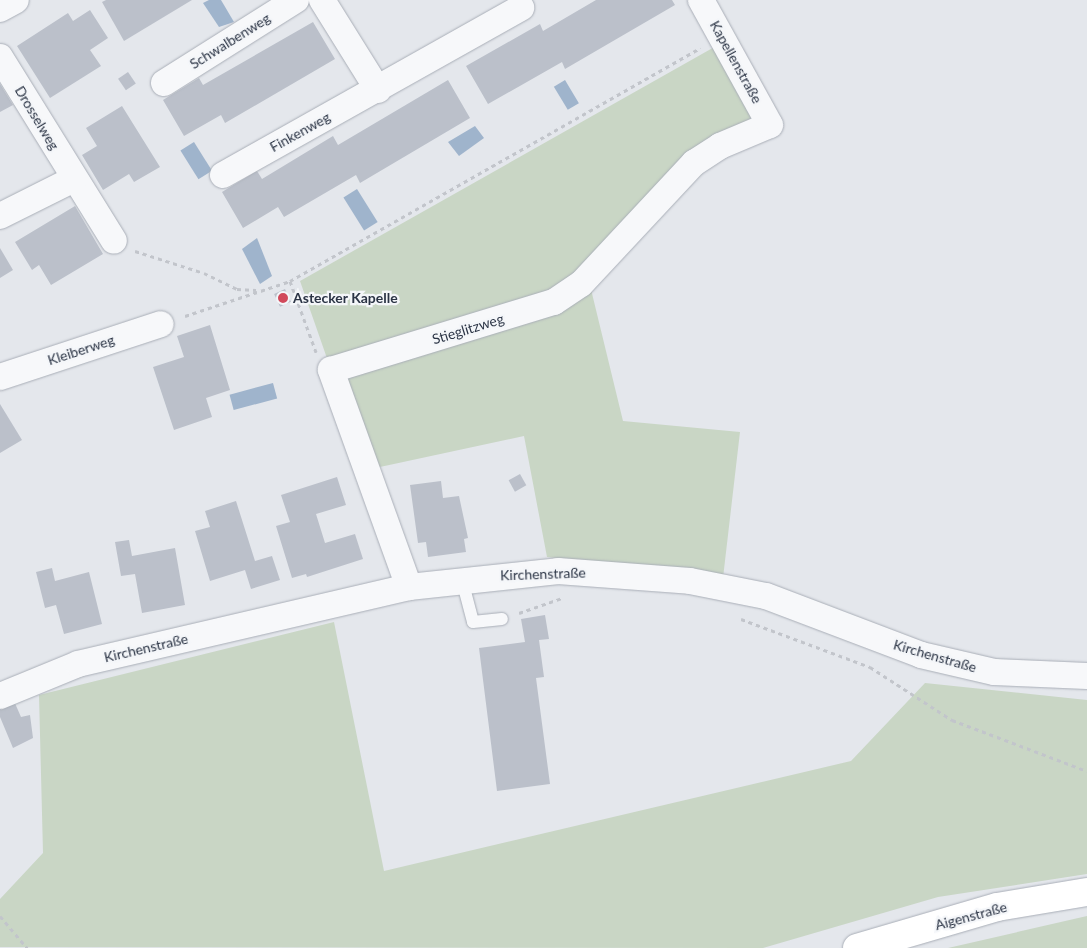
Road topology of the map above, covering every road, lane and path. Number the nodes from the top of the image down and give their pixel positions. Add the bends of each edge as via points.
1 (16, 0) edge
2 (296, 0) edge
3 (322, 0) edge
4 (701, 0) edge
5 (521, 8) dead end
6 (0, 9) edge
7 (716, 25) junction
8 (0, 57) edge
9 (164, 83) dead end
10 (378, 90) junction
11 (770, 125) joint
12 (223, 175) dead end
13 (74, 179) junction
14 (0, 216) edge
15 (114, 241) joint
16 (290, 281) junction
17 (260, 290) junction
18 (161, 324) joint
19 (331, 370) junction
20 (0, 377) edge
21 (462, 580) junction
22 (409, 587) junction
23 (573, 597) dead end
24 (731, 615) dead end
25 (502, 619) joint
26 (1087, 676) edge
27 (0, 696) edge
28 (1087, 772) edge
29 (1087, 892) edge
30 (0, 916) edge
31 (27, 948) edge
32 (857, 948) edge

1 - 6 street
2 - 9 street, Schwalbenweg
3 - 10 street
4 - 7 street, Kapellenstraße
5 - 10 street, Finkenweg
7 - 11 street, Kapellenstraße
7 - 16 path via 710,42
8 - 13 street, Drosselweg
10 - 12 street, Finkenweg
11 - 19 street, Stieglitzweg via 720,146 694,163 581,284 554,302
13 - 14 street
13 - 15 street, Drosselweg
15 - 17 path via 138,253 204,273 237,289
16 - 17 path
16 - 19 path via 321,365
17 - 18 path
18 - 20 street, Kleiberweg
19 - 22 street
21 - 22 street, Kirchenstraße
21 - 25 lane via 472,622
21 - 26 street, Kirchenstraße via 558,571 690,581 766,596 921,655 994,672
22 - 27 street, Kirchenstraße via 78,664
23 - 25 path
24 - 28 path via 870,667 952,720
29 - 32 street, Aigenstraße via 998,907
30 - 31 path

